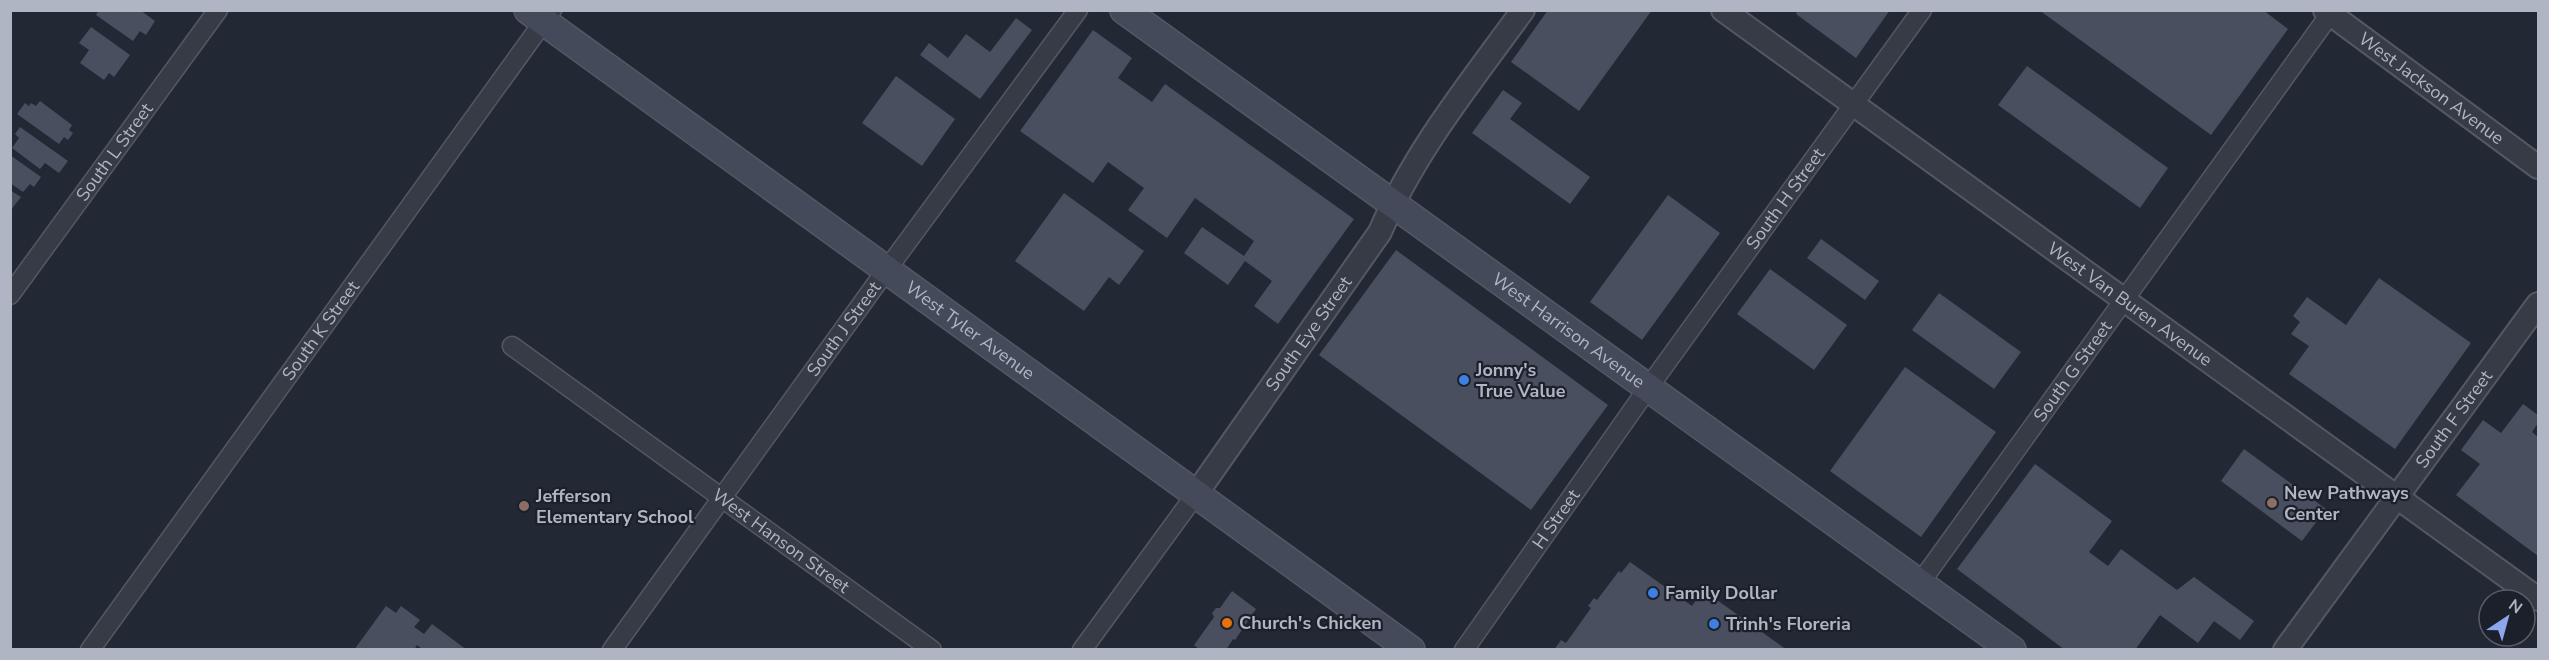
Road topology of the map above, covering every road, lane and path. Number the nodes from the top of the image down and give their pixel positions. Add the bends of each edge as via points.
1 (1078, 10) edge
2 (1124, 10) edge
3 (1523, 10) edge
4 (1724, 10) edge
5 (1922, 10) edge
6 (213, 12) edge
7 (2329, 12) edge
8 (541, 14) edge
9 (1854, 105) junction
10 (2538, 166) edge
11 (1392, 203) junction
12 (887, 270) junction
13 (10, 295) edge
14 (2124, 300) junction
15 (2538, 304) edge
16 (512, 346) dead end
17 (1648, 388) junction
18 (1196, 494) junction
19 (2397, 495) junction
20 (722, 498) junction
21 (1920, 583) junction
22 (2538, 598) edge
23 (90, 650) edge
24 (612, 650) edge
25 (932, 650) edge
26 (1082, 650) edge
27 (1411, 650) edge
28 (1464, 650) edge
29 (2012, 650) edge
30 (2285, 650) edge

1 - 12 street, South J Street
2 - 11 main road, West Harrison Avenue
3 - 11 street, South Eye Street via 1419,154
4 - 9 street, West Van Buren Avenue
5 - 9 street, South H Street
6 - 13 street, South L Street
7 - 10 street, West Jackson Avenue
7 - 14 street, South G Street
8 - 12 main road, West Tyler Avenue
8 - 23 street, South K Street
9 - 14 street, West Van Buren Avenue
9 - 17 street, South H Street
11 - 17 main road, West Harrison Avenue
11 - 18 street, South Eye Street via 1380,232
12 - 18 main road, West Tyler Avenue
12 - 20 street, South J Street
14 - 19 street, West Van Buren Avenue
14 - 21 street, South G Street
15 - 19 street, South F Street
16 - 20 street, West Hanson Street
17 - 21 main road, West Harrison Avenue
17 - 28 street, H Street
18 - 26 street, South Eye Street
18 - 27 main road, West Tyler Avenue
19 - 22 street, West Van Buren Avenue
19 - 30 street, South F Street
20 - 24 street, South J Street
20 - 25 street, West Hanson Street
21 - 29 main road, West Harrison Avenue

